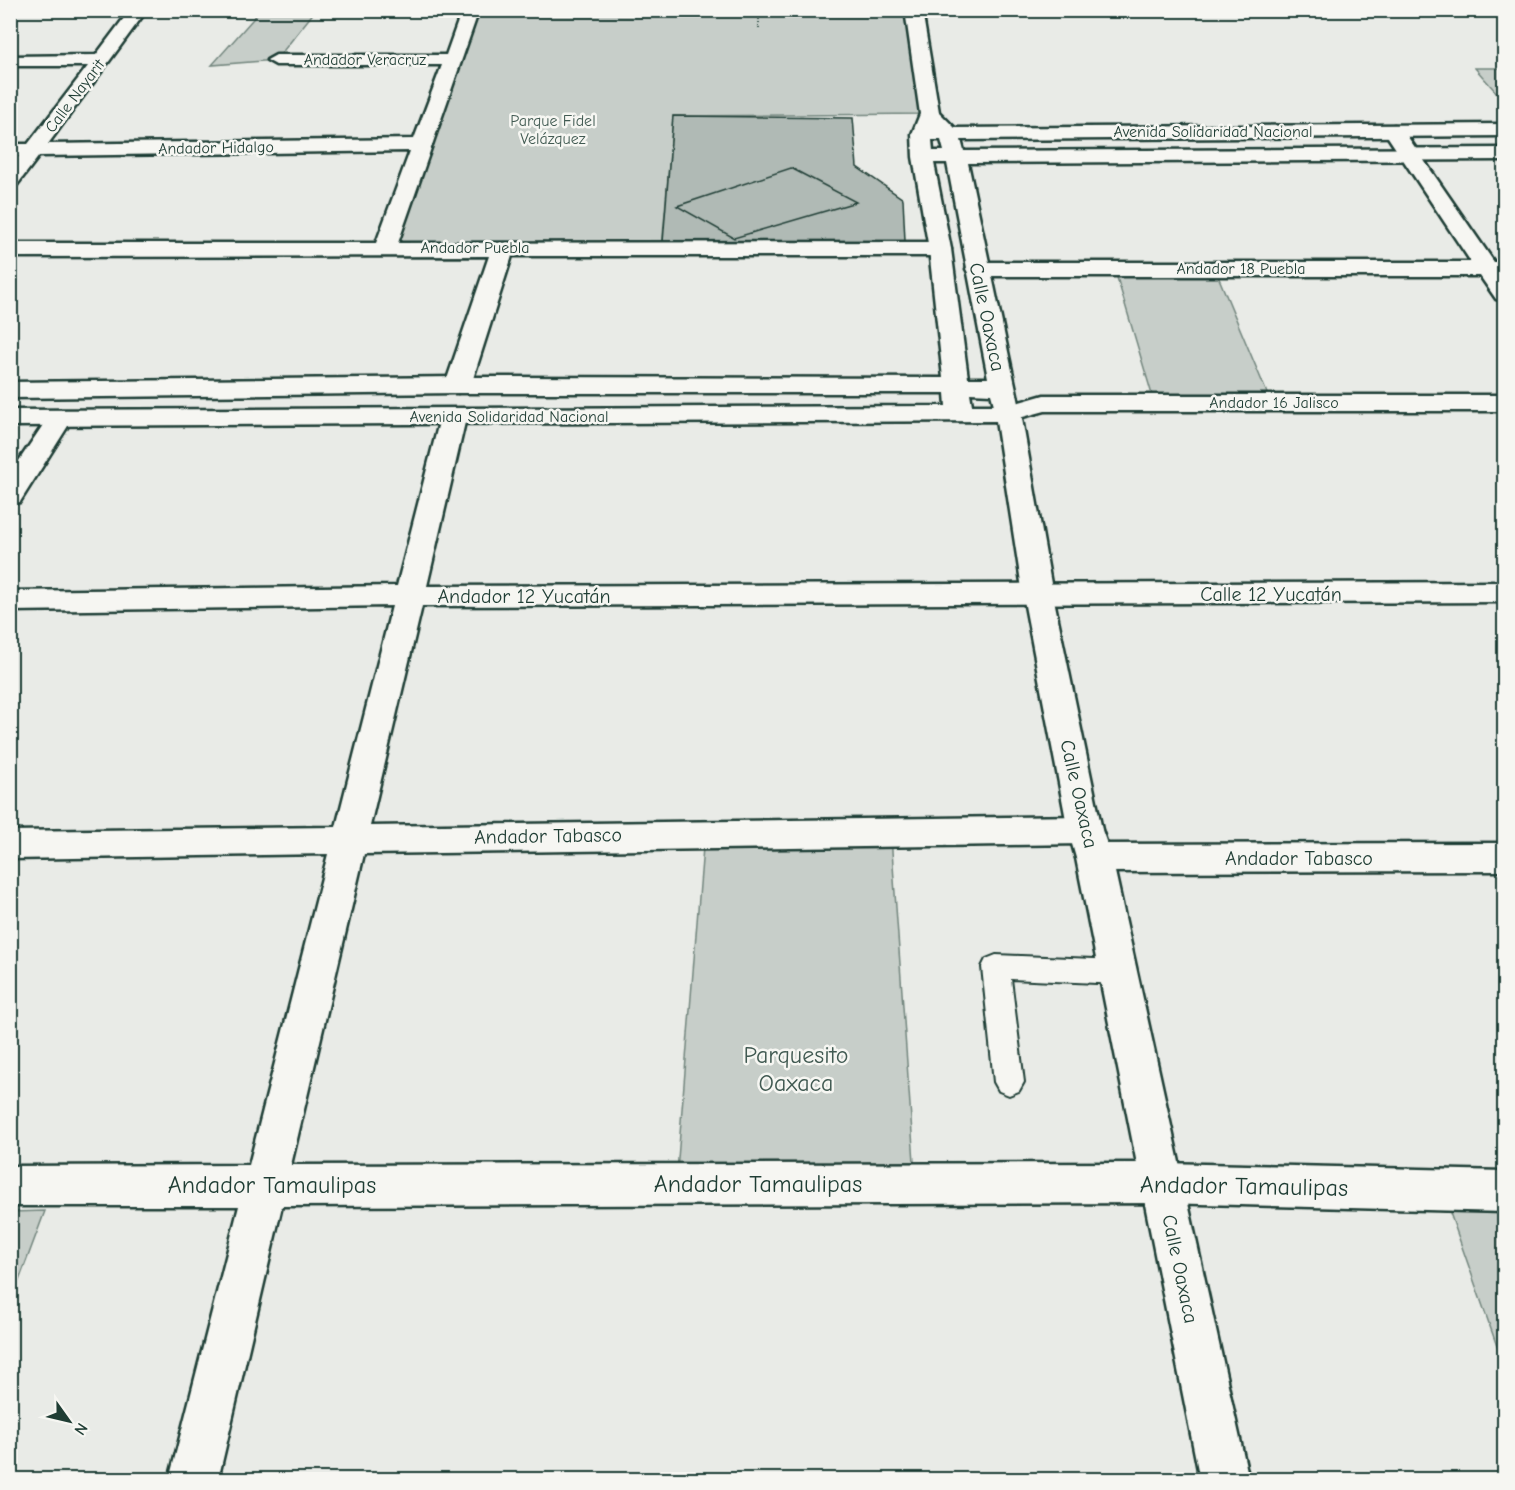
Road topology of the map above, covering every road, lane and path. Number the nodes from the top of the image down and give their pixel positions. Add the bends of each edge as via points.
1 (140, 10) edge
2 (471, 10) edge
3 (759, 10) edge
4 (912, 10) edge
5 (759, 29) dead end
6 (102, 60) junction
7 (276, 60) dead end
8 (454, 60) junction
9 (10, 61) edge
10 (926, 124) junction
11 (1504, 130) edge
12 (1394, 131) junction
13 (949, 133) junction
14 (422, 145) junction
15 (10, 150) edge
16 (33, 150) junction
17 (1412, 154) junction
18 (1504, 154) edge
19 (956, 156) junction
20 (923, 157) junction
21 (10, 181) edge
22 (385, 248) junction
23 (503, 248) junction
24 (940, 249) junction
25 (10, 250) edge
26 (977, 269) junction
27 (1496, 269) edge
28 (1504, 294) edge
29 (955, 386) junction
30 (10, 390) edge
31 (1004, 400) junction
32 (456, 401) junction
33 (1504, 404) edge
34 (960, 413) junction
35 (10, 418) edge
36 (60, 418) junction
37 (10, 496) edge
38 (1504, 592) edge
39 (1038, 595) junction
40 (410, 596) junction
41 (10, 601) edge
42 (349, 839) junction
43 (1089, 844) junction
44 (10, 845) edge
45 (1504, 857) edge
46 (1118, 972) junction
47 (1010, 1082) dead end
48 (1162, 1183) junction
49 (264, 1184) junction
50 (10, 1186) edge
51 (1504, 1192) edge
52 (193, 1479) edge
53 (1225, 1479) edge

1 - 6 street, Calle Nayarit
2 - 8 street
3 - 5 path
4 - 10 street, Calle Oaxaca
6 - 9 street
6 - 16 street, Calle Nayarit
7 - 8 street, Andador Veracruz
8 - 14 street
10 - 13 street, Avenida Solidaridad Nacional
10 - 20 street, Calle Oaxaca
11 - 12 street, Avenida Solidaridad Nacional
12 - 13 street, Avenida Solidaridad Nacional
12 - 17 street
13 - 19 street, Calle Oaxaca
14 - 16 street, Andador Hidalgo
14 - 22 street
15 - 16 street, Andador Hidalgo
16 - 21 street, Calle Nayarit
17 - 18 street, Avenida Solidaridad Nacional
17 - 19 street, Avenida Solidaridad Nacional
17 - 27 street
19 - 20 street, Avenida Solidaridad Nacional
19 - 26 street, Calle Oaxaca
20 - 24 street, Calle Oaxaca
22 - 23 street, Andador Puebla
22 - 25 street, Andador Puebla
23 - 24 street, Andador Puebla
23 - 32 street
24 - 29 street, Calle Oaxaca
26 - 27 street, Andador 18 Puebla
26 - 31 street, Calle Oaxaca
27 - 28 street
29 - 31 street, Avenida Solidaridad Nacional
29 - 32 street, Avenida Solidaridad Nacional
29 - 34 street, Calle Oaxaca
30 - 32 street, Avenida Solidaridad Nacional
31 - 33 street, Andador 16 Jalisco
31 - 34 street, Avenida Solidaridad Nacional
31 - 39 street, Calle Oaxaca
32 - 34 street, Avenida Solidaridad Nacional
32 - 36 street, Avenida Solidaridad Nacional
32 - 40 street
35 - 36 street, Avenida Solidaridad Nacional
36 - 37 street
38 - 39 street, Calle 12 Yucatán
39 - 40 street, Andador 12 Yucatán
39 - 43 street, Calle Oaxaca
40 - 41 street, Andador 12 Yucatán
40 - 42 street
42 - 43 street, Andador Tabasco
42 - 44 street, Andador Tabasco
42 - 49 street
43 - 45 street, Andador Tabasco
43 - 46 street, Calle Oaxaca
46 - 47 lane via 996,967
46 - 48 street, Calle Oaxaca
48 - 49 street, Andador Tamaulipas
48 - 51 street, Andador Tamaulipas
48 - 53 street, Calle Oaxaca
49 - 50 street, Andador Tamaulipas
49 - 52 street

